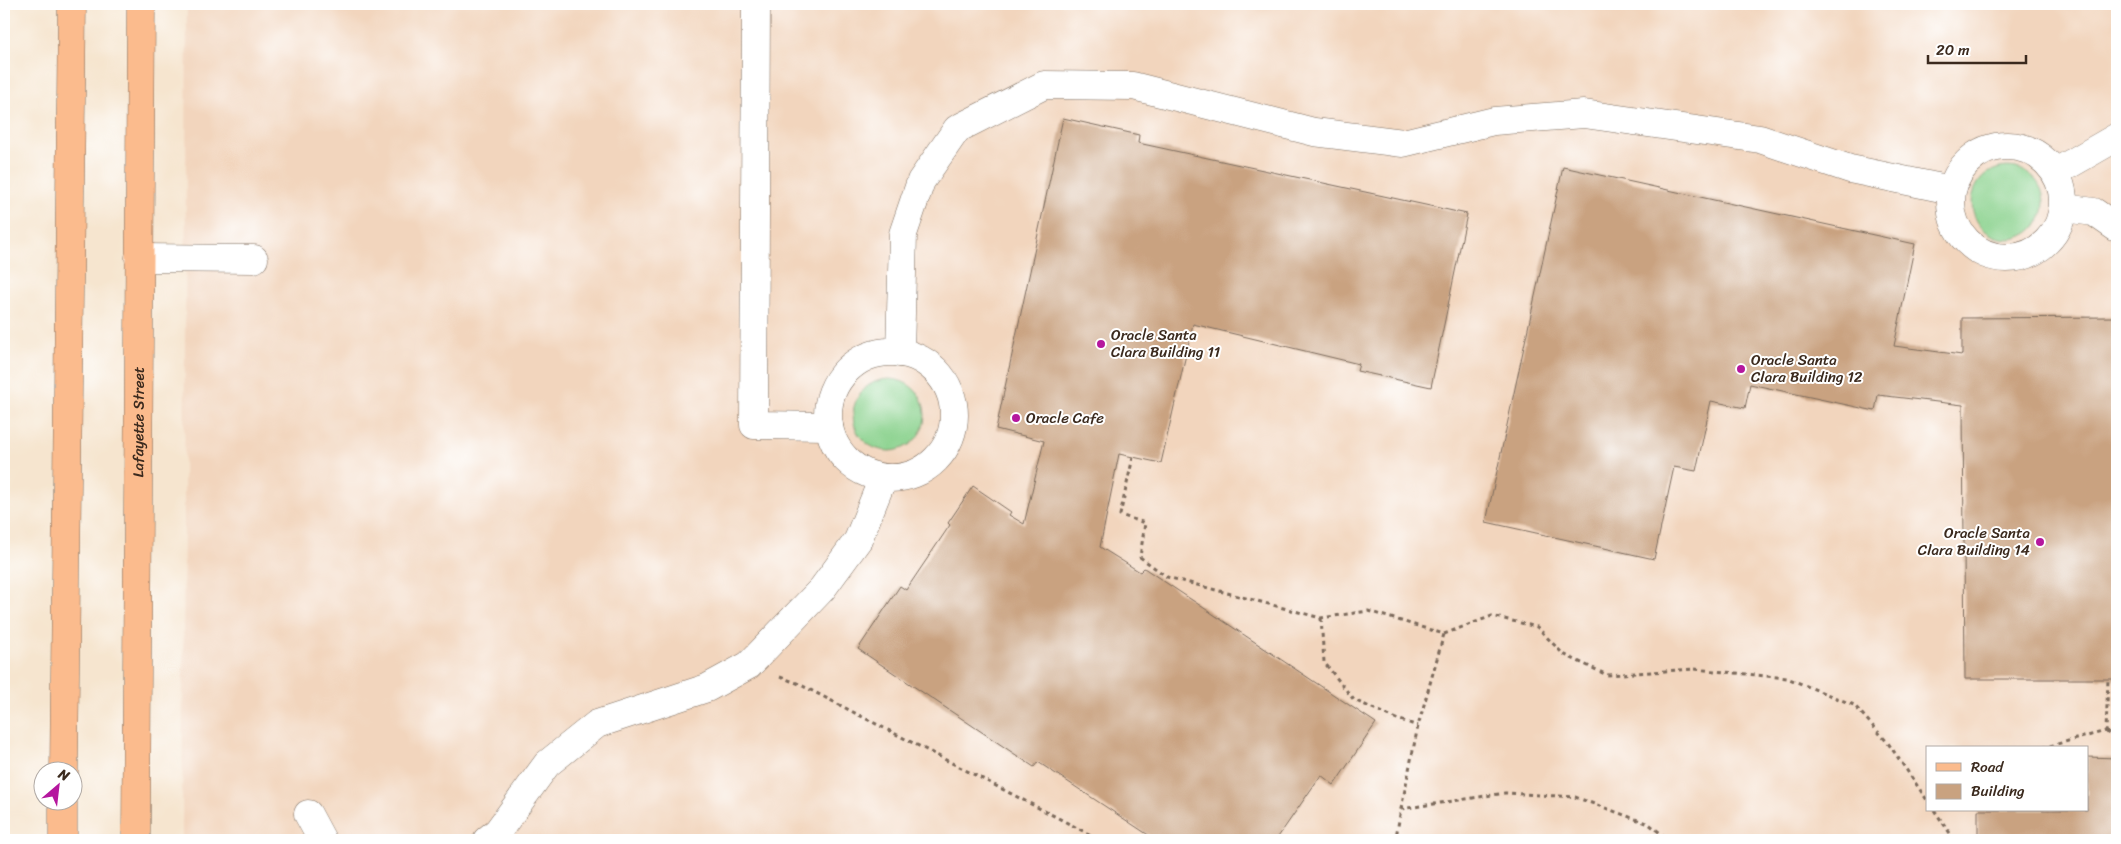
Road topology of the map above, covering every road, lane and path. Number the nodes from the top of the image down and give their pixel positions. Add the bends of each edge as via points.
1 (72, 4) edge
2 (141, 4) edge
3 (756, 4) edge
4 (2117, 137) edge
5 (2056, 172) junction
6 (1951, 190) junction
7 (2064, 208) junction
8 (2117, 228) edge
9 (139, 258) junction
10 (254, 259) dead end
11 (900, 353) junction
12 (829, 426) junction
13 (1132, 457) dead end
14 (883, 478) junction
15 (1321, 618) junction
16 (1444, 634) junction
17 (749, 665) junction
18 (2108, 679) dead end
19 (1418, 726) junction
20 (2106, 732) junction
21 (2117, 744) edge
22 (2050, 746) edge
23 (64, 762) edge
24 (1926, 799) edge
25 (1401, 809) junction
26 (63, 812) edge
27 (1935, 812) edge
28 (308, 814) dead end
29 (63, 840) edge
30 (136, 840) edge
31 (322, 840) edge
32 (487, 840) edge
33 (1098, 840) edge
34 (1393, 840) edge
35 (1669, 840) edge
36 (1953, 840) edge

1 - 23 main road
2 - 9 main road, Lafayette Street
3 - 12 lane via 754,426
4 - 5 lane
5 - 6 lane via 2043,158 2026,149 2007,145 1988,148 1959,172
5 - 7 lane via 2064,196
6 - 7 lane via 1956,226 1966,241 1981,252 1998,258 2017,258 2034,252 2049,240 2059,225
6 - 11 lane via 1850,169 1760,139 1584,114 1494,121 1403,143 1314,132 1133,86 1044,85 957,128 921,181 903,234
7 - 8 lane via 2094,212
9 - 10 lane
9 - 30 main road, Lafayette Street
11 - 12 lane via 881,353 846,371 834,388
11 - 14 lane via 919,359 935,370 947,386 954,424 948,443 937,459 921,471
12 - 14 lane via 847,461 864,472
13 - 15 path via 1120,515 1145,523 1140,557 1167,577
14 - 17 lane via 858,540 822,589
15 - 16 path via 1368,611
15 - 19 path via 1324,662 1354,700
16 - 19 path
16 - 24 path via 1492,616 1536,627 1563,654 1607,675 1694,669 1787,678 1854,705 1888,743
17 - 32 lane via 707,688 597,724 547,764 498,831
17 - 33 path via 797,684
18 - 20 path
19 - 25 path
20 - 21 path
20 - 22 path
25 - 34 path
25 - 35 path via 1505,793 1574,797 1649,824
26 - 29 main road
27 - 36 path
28 - 31 lane

